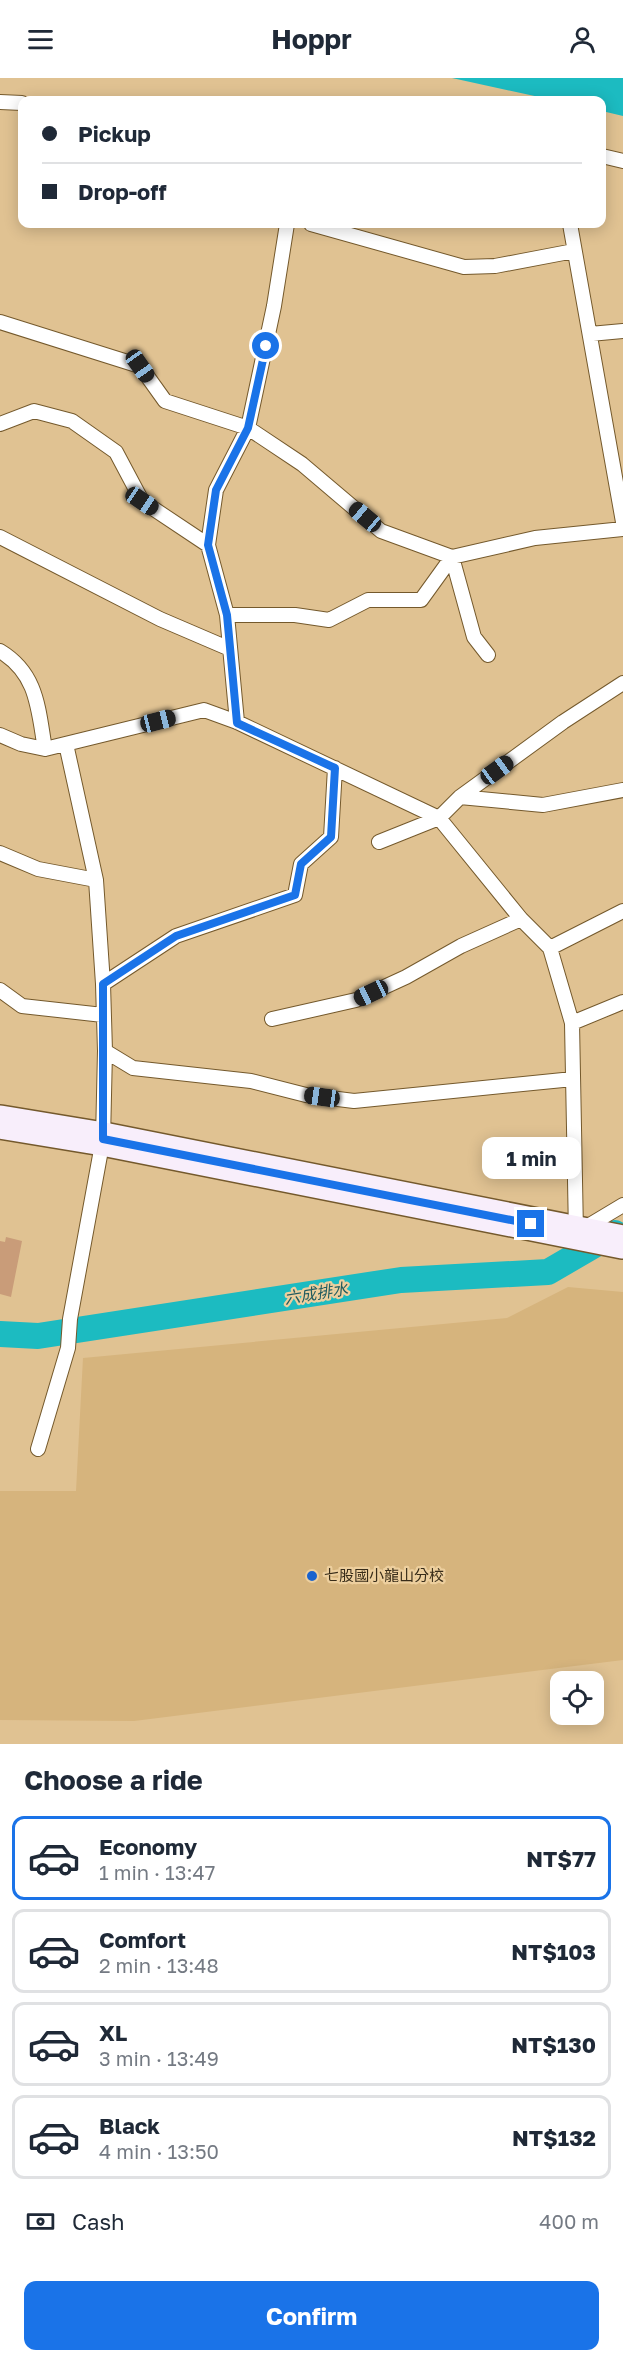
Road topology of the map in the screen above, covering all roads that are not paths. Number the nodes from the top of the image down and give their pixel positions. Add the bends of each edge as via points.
1 (0, 102) edge
2 (18, 103) edge
3 (606, 157) edge
4 (623, 161) edge
5 (286, 228) edge
6 (325, 228) edge
7 (571, 228) edge
8 (574, 251) junction
9 (0, 322) edge
10 (623, 331) edge
11 (590, 334) junction
12 (0, 424) edge
13 (248, 428) junction
14 (617, 455) edge
15 (623, 522) edge
16 (623, 529) edge
17 (0, 537) edge
18 (208, 545) junction
19 (452, 557) junction
20 (227, 615) junction
21 (230, 649) junction
22 (0, 651) edge
23 (488, 655) dead end
24 (623, 683) edge
25 (237, 723) junction
26 (0, 735) edge
27 (66, 744) junction
28 (45, 749) junction
29 (335, 768) junction
30 (623, 790) edge
31 (460, 797) junction
32 (439, 818) junction
33 (379, 842) dead end
34 (0, 853) edge
35 (96, 880) junction
36 (623, 911) edge
37 (521, 919) junction
38 (550, 948) junction
39 (103, 984) junction
40 (0, 990) edge
41 (623, 1002) edge
42 (103, 1015) junction
43 (272, 1019) dead end
44 (572, 1023) junction
45 (105, 1051) junction
46 (573, 1079) junction
47 (0, 1122) edge
48 (103, 1139) junction
49 (623, 1205) edge
50 (576, 1233) junction
51 (623, 1242) edge
52 (38, 1449) dead end

1 - 2 lane
3 - 4 lane
5 - 13 lane
6 - 8 lane via 464,267 495,266
7 - 8 lane
8 - 11 lane
9 - 13 lane via 140,366 165,401
10 - 11 lane
11 - 14 lane
12 - 18 lane via 34,411 72,421 116,452 142,501
13 - 18 lane via 216,490
13 - 19 lane via 302,464 381,531
14 - 15 lane
16 - 19 lane via 536,538
17 - 21 lane via 160,619
18 - 20 lane
19 - 20 lane via 421,600 368,600 329,620 295,615
19 - 23 lane via 474,637
20 - 21 lane
21 - 25 lane
22 - 28 lane via 26,673 34,689
24 - 31 lane
25 - 27 lane via 204,710
25 - 29 lane
26 - 28 lane
27 - 28 lane
27 - 35 lane
29 - 32 lane
29 - 39 lane via 331,837 301,864 295,895 176,936
30 - 31 lane via 543,805
31 - 32 lane
32 - 33 lane
32 - 37 lane
34 - 35 lane via 38,869
35 - 39 lane
36 - 38 lane
37 - 38 lane
37 - 43 lane via 356,1000
38 - 44 lane
39 - 42 lane
40 - 42 lane via 22,1005
41 - 44 lane
42 - 45 lane
44 - 46 lane
45 - 46 lane via 133,1068 251,1081 306,1095 354,1101
45 - 48 lane
46 - 50 lane
47 - 48 main road
48 - 50 main road
48 - 52 lane via 68,1348
49 - 50 lane
50 - 51 main road

